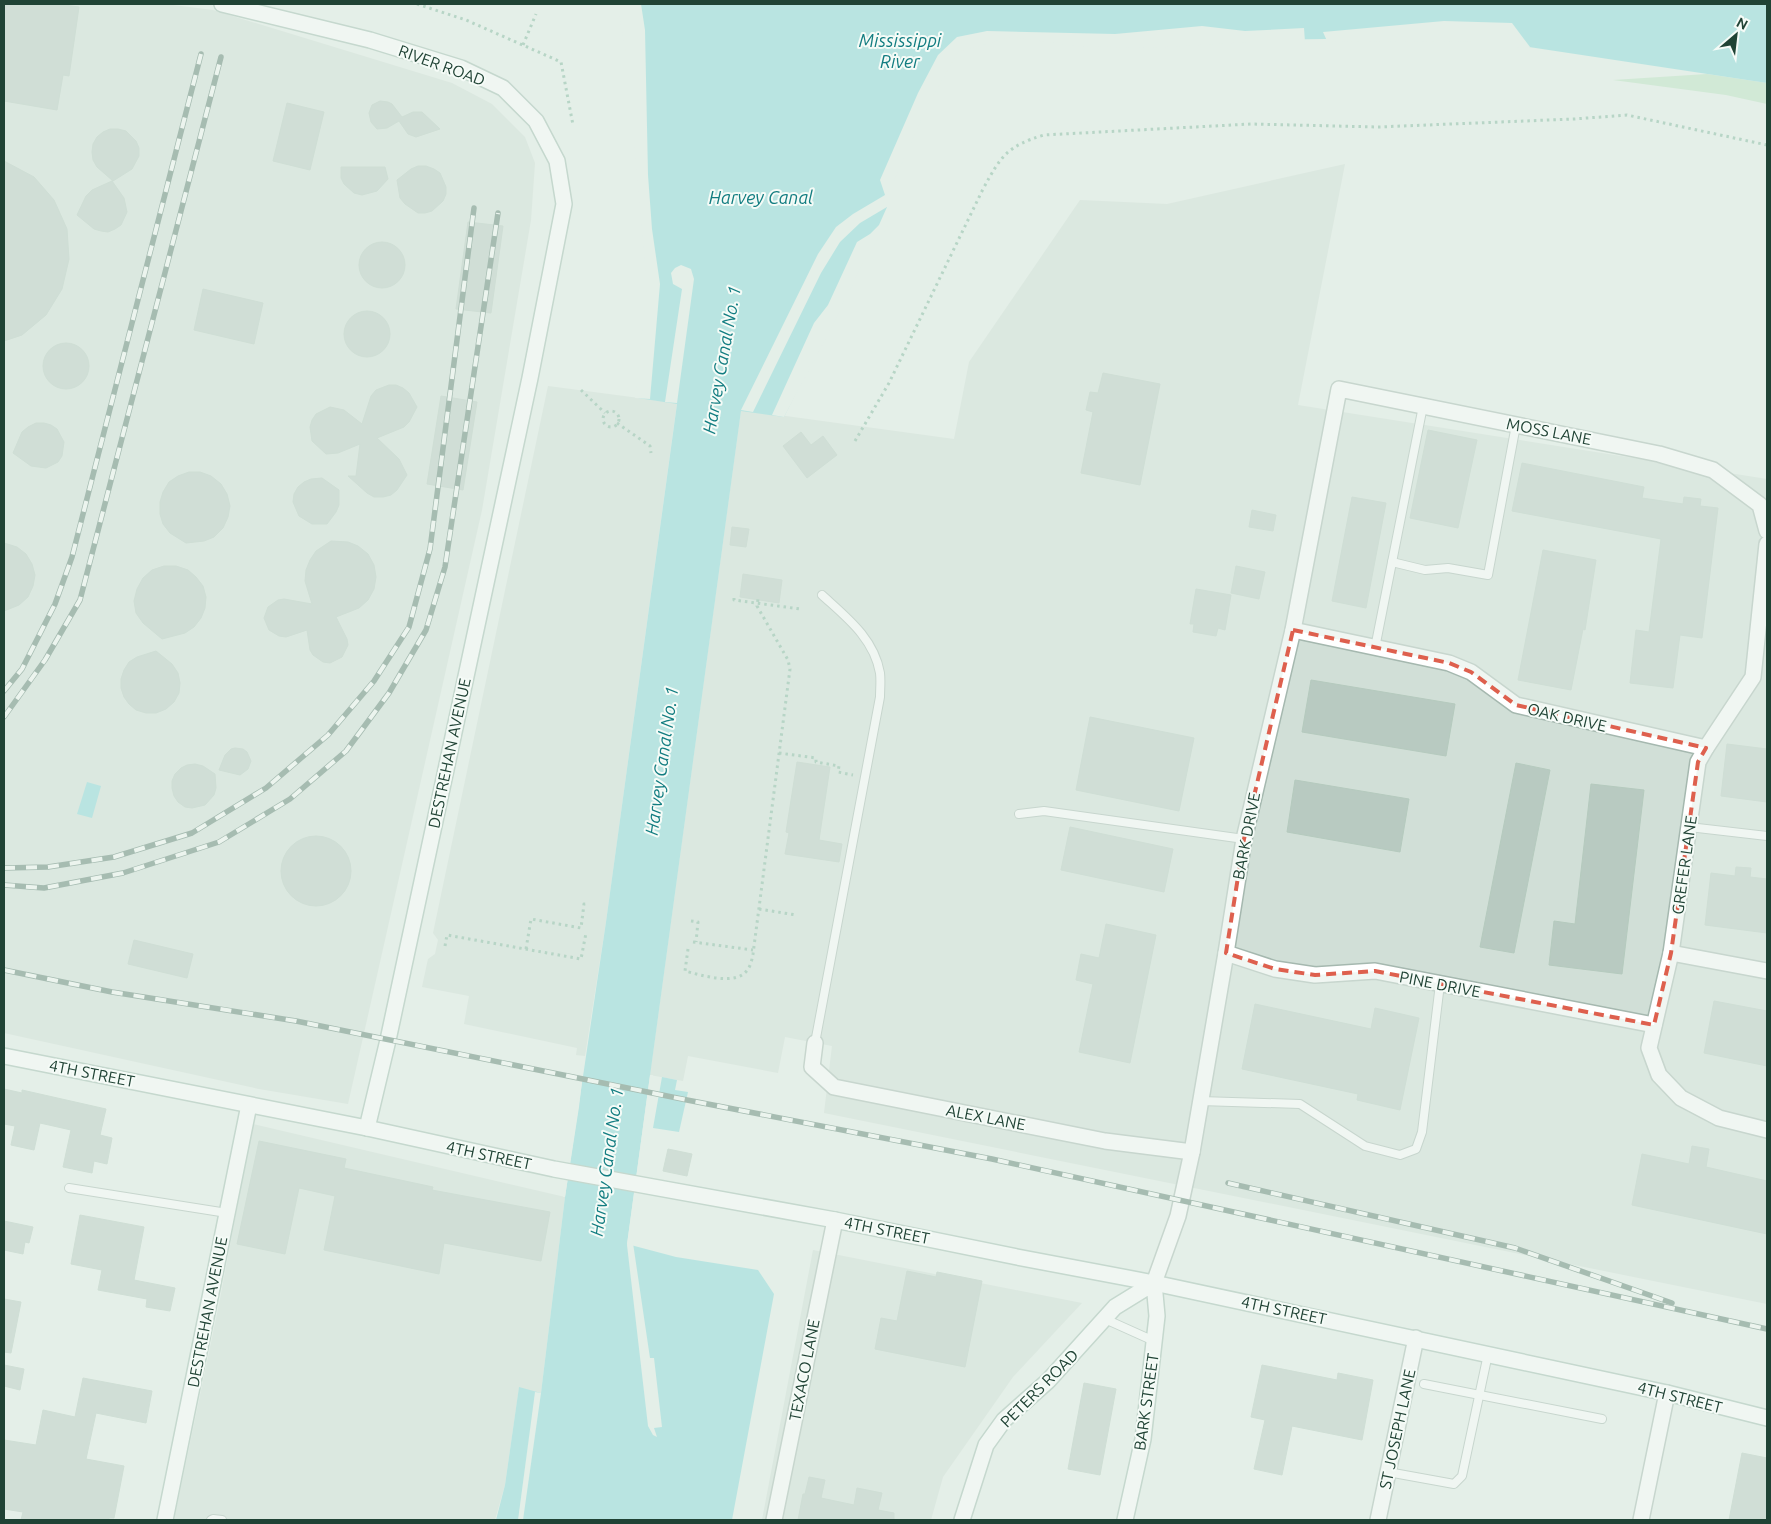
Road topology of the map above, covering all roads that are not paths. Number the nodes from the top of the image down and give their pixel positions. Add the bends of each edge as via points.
1 (222, 4) edge
2 (530, 378) joint
3 (1339, 389) joint
4 (1423, 406) junction
5 (1516, 425) junction
6 (1767, 531) edge
7 (1767, 544) edge
8 (1392, 562) junction
9 (822, 595) dead end
10 (1292, 630) junction
11 (1375, 648) junction
12 (1706, 748) junction
13 (1019, 814) dead end
14 (1689, 827) junction
15 (1767, 836) edge
16 (1244, 839) junction
17 (1226, 953) junction
18 (1671, 953) junction
19 (1767, 971) edge
20 (1440, 984) junction
21 (1654, 1025) junction
22 (815, 1043) joint
23 (4, 1056) edge
24 (1200, 1101) junction
25 (249, 1104) junction
26 (367, 1128) junction
27 (1767, 1130) edge
28 (1192, 1152) junction
29 (69, 1188) dead end
30 (227, 1213) junction
31 (835, 1220) junction
32 (1154, 1282) junction
33 (1105, 1319) junction
34 (1416, 1338) junction
35 (1154, 1341) junction
36 (1488, 1354) junction
37 (1424, 1384) dead end
38 (1667, 1393) junction
39 (1479, 1395) junction
40 (1767, 1418) edge
41 (1602, 1419) dead end
42 (1388, 1472) junction
43 (164, 1520) edge
44 (211, 1520) edge
45 (222, 1520) edge
46 (774, 1520) edge
47 (962, 1520) edge
48 (1125, 1520) edge
49 (1378, 1520) edge
50 (1641, 1520) edge

1 - 2 main road, RIVER ROAD via 370,40 460,68 503,88 536,121 557,161 564,204
2 - 26 main road, DESTREHAN AVENUE
3 - 4 main road, MOSS LANE
3 - 10 main road, BARK DRIVE
4 - 5 main road, MOSS LANE
4 - 8 lane
5 - 6 main road, MOSS LANE via 1659,454 1713,470 1760,505
5 - 8 lane via 1488,575 1448,568 1425,570
7 - 12 main road, GREFER LANE via 1753,677
8 - 11 lane
9 - 22 lane via 858,628 872,648 880,673 880,697
10 - 11 main road, OAK DRIVE
10 - 16 main road, BARK DRIVE
11 - 12 main road, OAK DRIVE via 1449,663 1471,672 1516,705
12 - 14 main road, GREFER LANE via 1698,762
13 - 16 lane via 1044,811
14 - 15 lane
14 - 18 main road, GREFER LANE
16 - 17 main road, BARK DRIVE
17 - 20 main road, PINE DRIVE via 1275,969 1316,975 1375,971
17 - 24 main road, BARK DRIVE
18 - 19 main road
18 - 21 main road, GREFER LANE
20 - 21 main road, PINE DRIVE
20 - 24 lane via 1422,1132 1416,1149 1400,1155 1365,1146 1300,1104
21 - 27 main road, GREFER LANE via 1649,1048 1659,1075 1681,1098 1719,1118
22 - 28 main road, ALEX LANE via 812,1067 834,1087 1105,1141
23 - 25 main road, 4TH STREET
24 - 28 main road, BARK DRIVE
25 - 26 main road, 4TH STREET
25 - 30 main road, DESTREHAN AVENUE
26 - 31 main road, 4TH STREET via 554,1169
28 - 32 main road, BARK DRIVE via 1178,1216
29 - 30 lane
30 - 43 main road, DESTREHAN AVENUE
31 - 32 main road, 4TH STREET
31 - 46 main road, TEXACO LANE
32 - 33 main road, PETERS ROAD via 1115,1307
32 - 34 main road, 4TH STREET
32 - 35 main road, BARK STREET via 1157,1316
33 - 35 lane
33 - 47 main road, PETERS ROAD via 1048,1381 1004,1420 986,1445
34 - 36 main road, 4TH STREET
34 - 42 main road, ST JOSEPH LANE
35 - 48 main road, BARK STREET via 1143,1439
36 - 38 main road, 4TH STREET
36 - 39 lane
37 - 39 lane
38 - 40 main road, 4TH STREET
38 - 50 main road
39 - 41 lane
39 - 42 lane via 1462,1476 1454,1484
42 - 49 main road, ST JOSEPH LANE
44 - 45 lane

